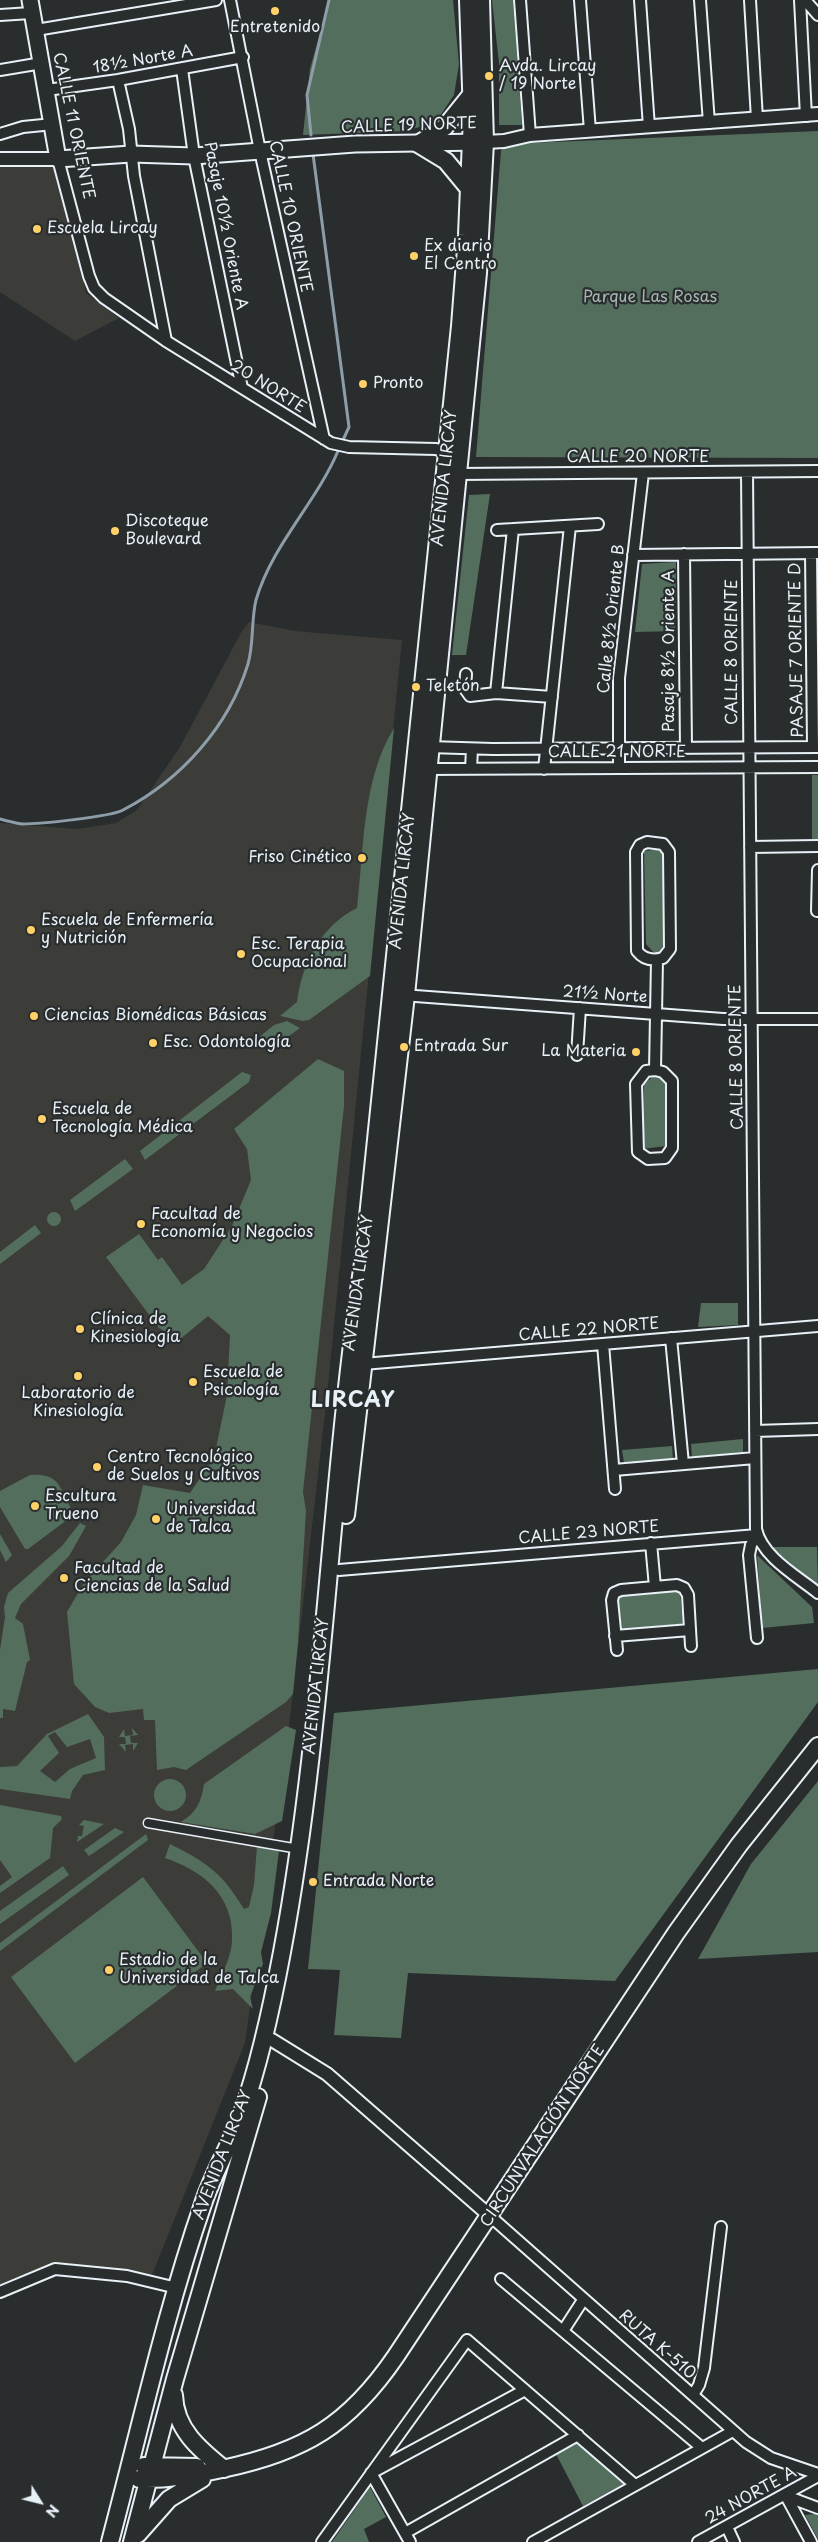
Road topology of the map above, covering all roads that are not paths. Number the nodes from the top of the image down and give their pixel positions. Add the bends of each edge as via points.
1 (216, 0) edge
2 (230, 0) edge
3 (468, 0) edge
4 (481, 0) edge
5 (520, 0) edge
6 (580, 0) edge
7 (640, 0) edge
8 (700, 0) edge
9 (750, 0) edge
10 (800, 0) edge
11 (805, 0) edge
12 (30, 6) edge
13 (0, 15) edge
14 (818, 15) edge
15 (36, 30) junction
16 (243, 57) junction
17 (42, 63) junction
18 (182, 69) junction
19 (0, 70) edge
20 (118, 80) junction
21 (47, 90) junction
22 (470, 96) junction
23 (812, 115) edge
24 (757, 119) junction
25 (709, 123) junction
26 (53, 124) junction
27 (649, 127) junction
28 (590, 131) junction
29 (0, 134) edge
30 (530, 135) junction
31 (478, 142) junction
32 (418, 144) junction
33 (260, 151) junction
34 (131, 154) junction
35 (194, 156) junction
36 (0, 159) edge
37 (58, 159) junction
38 (470, 190) junction
39 (94, 288) joint
40 (166, 341) junction
41 (242, 388) junction
42 (324, 439) junction
43 (448, 453) junction
44 (818, 471) edge
45 (747, 472) junction
46 (643, 473) junction
47 (458, 474) junction
48 (598, 524) dead end
49 (570, 526) junction
50 (513, 529) junction
51 (497, 530) dead end
52 (684, 554) junction
53 (748, 554) junction
54 (814, 554) edge
55 (633, 555) junction
56 (466, 674) dead end
57 (496, 693) junction
58 (552, 697) junction
59 (429, 747) junction
60 (749, 747) junction
61 (816, 747) edge
62 (547, 748) junction
63 (618, 748) junction
64 (686, 748) junction
65 (472, 749) junction
66 (818, 767) edge
67 (618, 768) junction
68 (749, 768) junction
69 (421, 769) junction
70 (471, 769) junction
71 (544, 769) junction
72 (750, 846) junction
73 (818, 846) edge
74 (818, 870) edge
75 (817, 911) edge
76 (657, 960) junction
77 (398, 995) junction
78 (580, 1008) junction
79 (657, 1014) junction
80 (751, 1020) junction
81 (818, 1020) edge
82 (577, 1055) dead end
83 (655, 1070) junction
84 (818, 1326) edge
85 (754, 1331) junction
86 (671, 1338) junction
87 (603, 1344) junction
88 (356, 1361) junction
89 (818, 1430) edge
90 (755, 1431) junction
91 (755, 1458) junction
92 (683, 1464) junction
93 (614, 1470) junction
94 (615, 1489) dead end
95 (757, 1535) junction
96 (651, 1543) junction
97 (339, 1570) junction
98 (655, 1587) junction
99 (818, 1593) edge
100 (690, 1630) junction
101 (615, 1636) junction
102 (757, 1638) dead end
103 (691, 1646) dead end
104 (616, 1650) dead end
105 (818, 1746) edge
106 (148, 1824) dead end
107 (299, 1849) junction
108 (272, 2040) junction
109 (490, 2216) junction
110 (721, 2227) dead end
111 (502, 2279) dead end
112 (177, 2288) junction
113 (0, 2292) edge
114 (583, 2300) junction
115 (563, 2331) junction
116 (176, 2379) junction
117 (525, 2390) junction
118 (693, 2395) junction
119 (733, 2431) junction
120 (578, 2435) junction
121 (702, 2448) junction
122 (224, 2468) junction
123 (128, 2472) junction
124 (151, 2473) junction
125 (371, 2473) junction
126 (818, 2475) edge
127 (636, 2484) junction
128 (786, 2496) junction
129 (818, 2508) edge
130 (727, 2527) junction
131 (408, 2538) edge
132 (110, 2542) edge
133 (132, 2542) edge
134 (322, 2542) edge
135 (533, 2542) edge
136 (698, 2542) edge
137 (734, 2542) edge
138 (811, 2542) edge

1 - 15 street
2 - 16 street, CALLE 10 ORIENTE
3 - 22 main road, AVENIDA LIRCAY
4 - 31 main road, AVENIDA LIRCAY
5 - 30 street
6 - 28 street
7 - 27 street
8 - 25 street
9 - 24 street
10 - 23 street
11 - 14 street
12 - 13 street
12 - 15 main road, CALLE 11 ORIENTE
15 - 17 main road, CALLE 11 ORIENTE
16 - 18 street, 18½ Norte A
16 - 33 street, CALLE 10 ORIENTE
17 - 19 street
17 - 21 main road, CALLE 11 ORIENTE
18 - 20 street, 18½ Norte A
18 - 35 street, Pasaje 10½ Oriente A
20 - 21 street, 18½ Norte A
20 - 34 street via 130,130
21 - 26 main road, CALLE 11 ORIENTE
22 - 31 main road, AVENIDA LIRCAY
22 - 32 main road via 445,128
23 - 24 street, CALLE 19 NORTE
24 - 25 street, CALLE 19 NORTE
25 - 27 street, CALLE 19 NORTE
26 - 29 street via 24,126
26 - 37 main road, CALLE 11 ORIENTE
27 - 28 street, CALLE 19 NORTE
28 - 30 street, CALLE 19 NORTE
30 - 31 street, CALLE 19 NORTE
31 - 32 main road, CALLE 19 NORTE
31 - 38 main road, AVENIDA LIRCAY
31 - 47 main road, AVENIDA LIRCAY via 478,273
32 - 33 main road, CALLE 19 NORTE via 355,144
32 - 38 main road via 446,161
33 - 35 main road, CALLE 19 NORTE
33 - 42 street, CALLE 10 ORIENTE
34 - 35 main road, CALLE 19 NORTE
34 - 37 main road, CALLE 19 NORTE
34 - 40 street
35 - 41 street, Pasaje 10½ Oriente A
36 - 37 street, CALLE 19 NORTE
37 - 39 street, CALLE 11 ORIENTE
38 - 43 main road, AVENIDA LIRCAY
39 - 40 street, 20 NORTE
40 - 41 street, 20 NORTE
41 - 42 street, 20 NORTE
42 - 43 street, 20 NORTE via 349,447 436,449
43 - 69 main road, AVENIDA LIRCAY
44 - 45 street, CALLE 20 NORTE
45 - 46 street, CALLE 20 NORTE
45 - 53 street, CALLE 8 ORIENTE
46 - 47 street, CALLE 20 NORTE
46 - 55 street, Calle 8½ Oriente B
47 - 59 main road, AVENIDA LIRCAY
48 - 49 street
49 - 50 street
49 - 58 street
50 - 51 street
50 - 57 street
52 - 53 street
52 - 55 street
52 - 64 street, Pasaje 8½ Oriente A
53 - 54 street
53 - 60 street, CALLE 8 ORIENTE
54 - 61 street, PASAJE 7 ORIENTE D
55 - 63 street, Calle 8½ Oriente B via 618,694
56 - 57 street via 467,694
57 - 58 street
58 - 62 street
59 - 65 street, CALLE 21 NORTE
59 - 69 main road, AVENIDA LIRCAY
60 - 61 street, CALLE 21 NORTE
60 - 64 street, CALLE 21 NORTE
60 - 68 street, CALLE 8 ORIENTE
62 - 63 street, CALLE 21 NORTE
62 - 65 street, CALLE 21 NORTE
62 - 71 street
63 - 64 street, CALLE 21 NORTE
63 - 67 street, Calle 8½ Oriente B
65 - 70 street
66 - 68 street, CALLE 21 NORTE
67 - 68 street, CALLE 21 NORTE
67 - 71 street, CALLE 21 NORTE
68 - 72 street, CALLE 8 ORIENTE
69 - 70 street, CALLE 21 NORTE
69 - 77 main road, AVENIDA LIRCAY
70 - 71 street, CALLE 21 NORTE
72 - 73 street
72 - 80 street, CALLE 8 ORIENTE
74 - 75 street
76 - 76 street via 664,958 670,949 669,852 663,844 646,842 636,852 637,951 646,958
76 - 79 street
77 - 78 street, 21½ Norte
77 - 88 main road, AVENIDA LIRCAY
78 - 79 street, 21½ Norte
78 - 82 street
79 - 80 street, 21½ Norte
79 - 83 street
80 - 81 street, 21½ Norte
80 - 85 street, CALLE 8 ORIENTE
83 - 83 street via 663,1072 672,1081 672,1148 665,1158 648,1159 638,1152 636,1084 646,1071
84 - 85 street, CALLE 22 NORTE
85 - 86 street, CALLE 22 NORTE
85 - 90 street, CALLE 8 ORIENTE
86 - 87 street, CALLE 22 NORTE
86 - 92 street
87 - 88 street, CALLE 22 NORTE
87 - 93 street
88 - 97 main road, AVENIDA LIRCAY
88 - 107 main road, AVENIDA LIRCAY
89 - 90 street
90 - 91 street, CALLE 8 ORIENTE
91 - 92 street
91 - 95 street, CALLE 8 ORIENTE
92 - 93 street
93 - 94 street
95 - 96 street, CALLE 23 NORTE
95 - 99 street via 766,1550
95 - 102 street, CALLE 8 ORIENTE via 749,1555
96 - 97 street, CALLE 23 NORTE
96 - 98 street
97 - 108 main road, AVENIDA LIRCAY via 306,1872
98 - 100 street via 676,1585 684,1588 688,1595
98 - 101 street via 614,1593
100 - 101 street
100 - 103 street
101 - 104 street
105 - 109 main road, CIRCUNVALACIÓN NORTE via 693,1910
106 - 107 street
107 - 112 main road, AVENIDA LIRCAY via 282,1956 260,2052 243,2110 203,2202
108 - 109 street via 327,2074
108 - 116 main road, AVENIDA LIRCAY via 252,2120
109 - 114 street, RUTA K-510
109 - 122 main road, CIRCUNVALACIÓN NORTE via 388,2368 356,2405 330,2427 288,2451
110 - 118 street via 704,2368 700,2385
111 - 115 street
112 - 113 street via 127,2276 55,2269
112 - 123 main road, AVENIDA LIRCAY
114 - 115 street
114 - 118 street, RUTA K-510
115 - 121 street
116 - 122 main road via 174,2405 180,2423 196,2445
116 - 124 main road, AVENIDA LIRCAY
117 - 120 street
117 - 125 street
117 - 125 street via 467,2340
118 - 119 street, RUTA K-510
119 - 121 street
119 - 126 street, RUTA K-510 via 771,2458
120 - 127 street
120 - 131 street
121 - 127 street
122 - 124 main road, CIRCUNVALACIÓN NORTE via 187,2477
122 - 133 main road via 180,2490 149,2519
123 - 124 main road, CIRCUNVALACIÓN NORTE
123 - 132 main road, AVENIDA LIRCAY
124 - 133 main road, AVENIDA LIRCAY
125 - 131 street
125 - 134 street
126 - 128 street, 24 NORTE A
127 - 135 street
128 - 129 street
128 - 130 street, 24 NORTE A
128 - 138 street
130 - 136 street, 24 NORTE A
130 - 137 street

